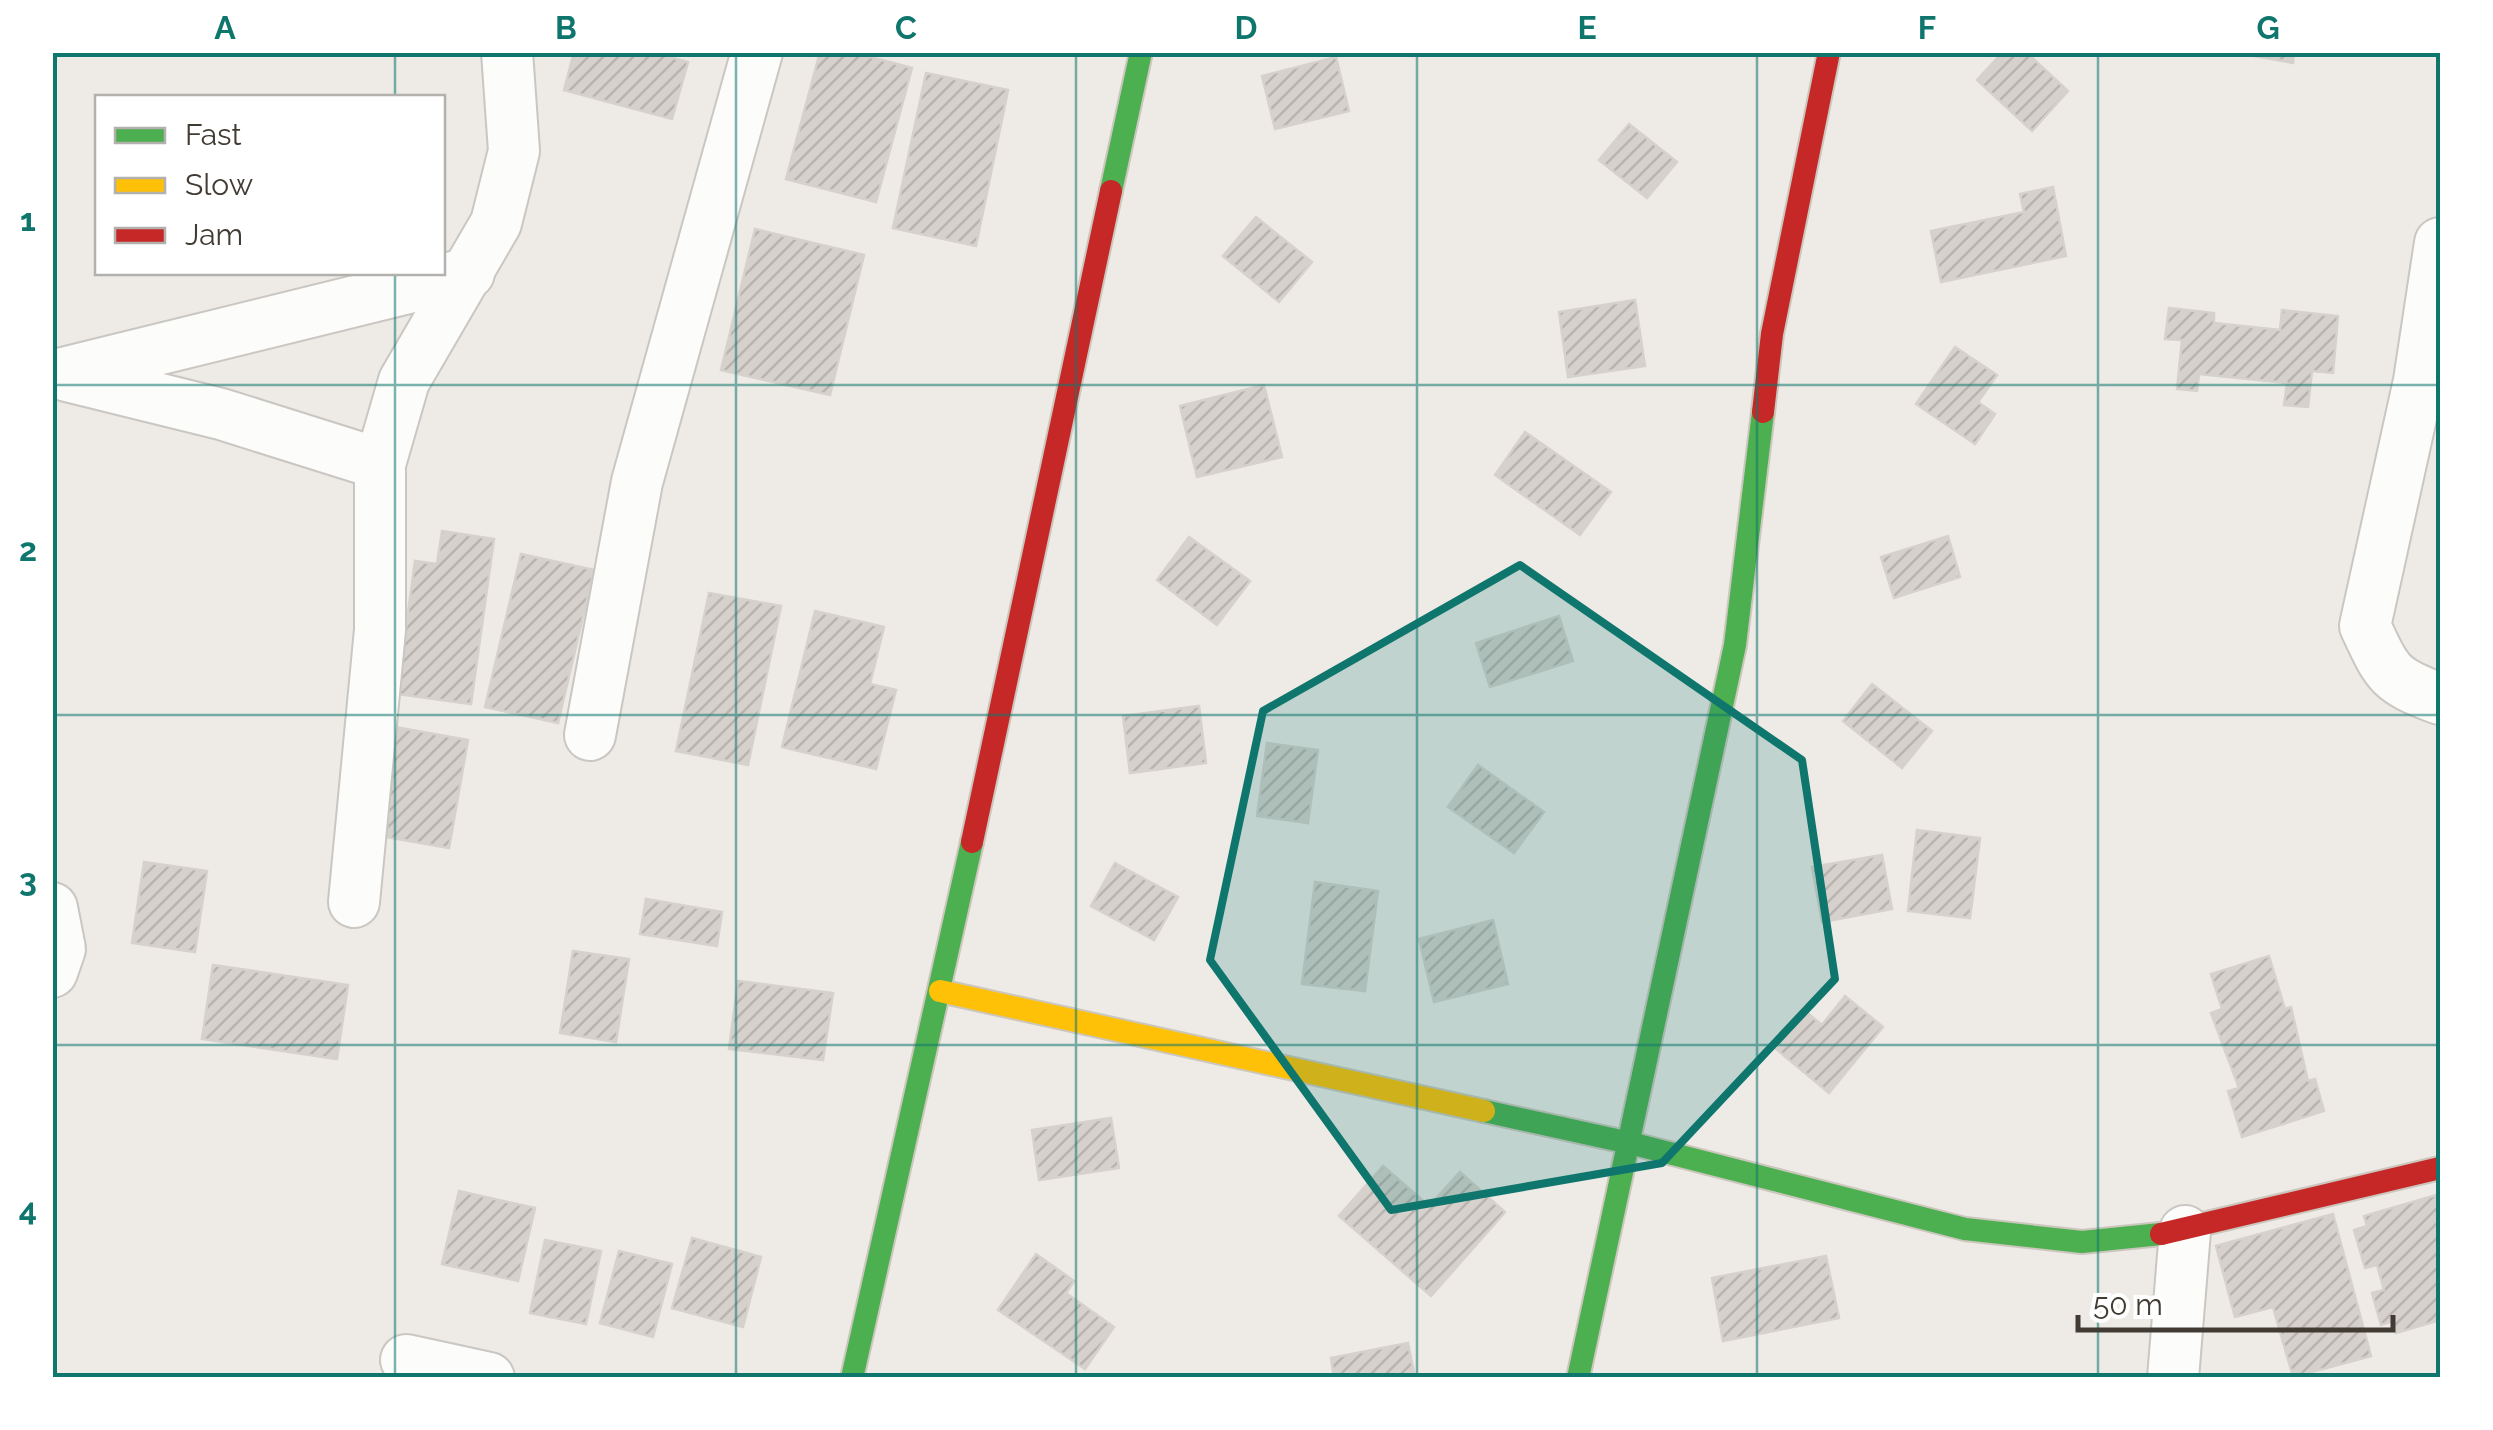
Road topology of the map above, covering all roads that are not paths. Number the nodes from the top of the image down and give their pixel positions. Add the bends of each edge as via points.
1 (507, 52) edge
2 (757, 52) edge
3 (1140, 52) edge
4 (1829, 52) edge
5 (2440, 243) edge
6 (468, 273) junction
7 (56, 374) edge
8 (380, 464) junction
9 (2440, 699) edge
10 (590, 735) dead end
11 (354, 902) dead end
12 (52, 908) edge
13 (52, 972) edge
14 (940, 991) junction
15 (1630, 1143) junction
16 (2440, 1168) edge
17 (2186, 1231) junction
18 (406, 1360) dead end
19 (489, 1378) edge
20 (852, 1378) edge
21 (1578, 1378) edge
22 (2173, 1378) edge

1 - 6 street via 514,151 496,223
2 - 10 street via 638,482
3 - 14 street
4 - 15 street via 1772,334 1736,645
5 - 9 street via 2419,380 2365,626 2398,684
6 - 7 street
6 - 8 street via 404,381
7 - 8 street via 221,414
8 - 11 street via 380,630
12 - 13 street via 60,949
14 - 15 street
14 - 20 street
15 - 17 street via 2026,1239 2082,1242
15 - 21 street
16 - 17 street
17 - 22 street
18 - 19 street

